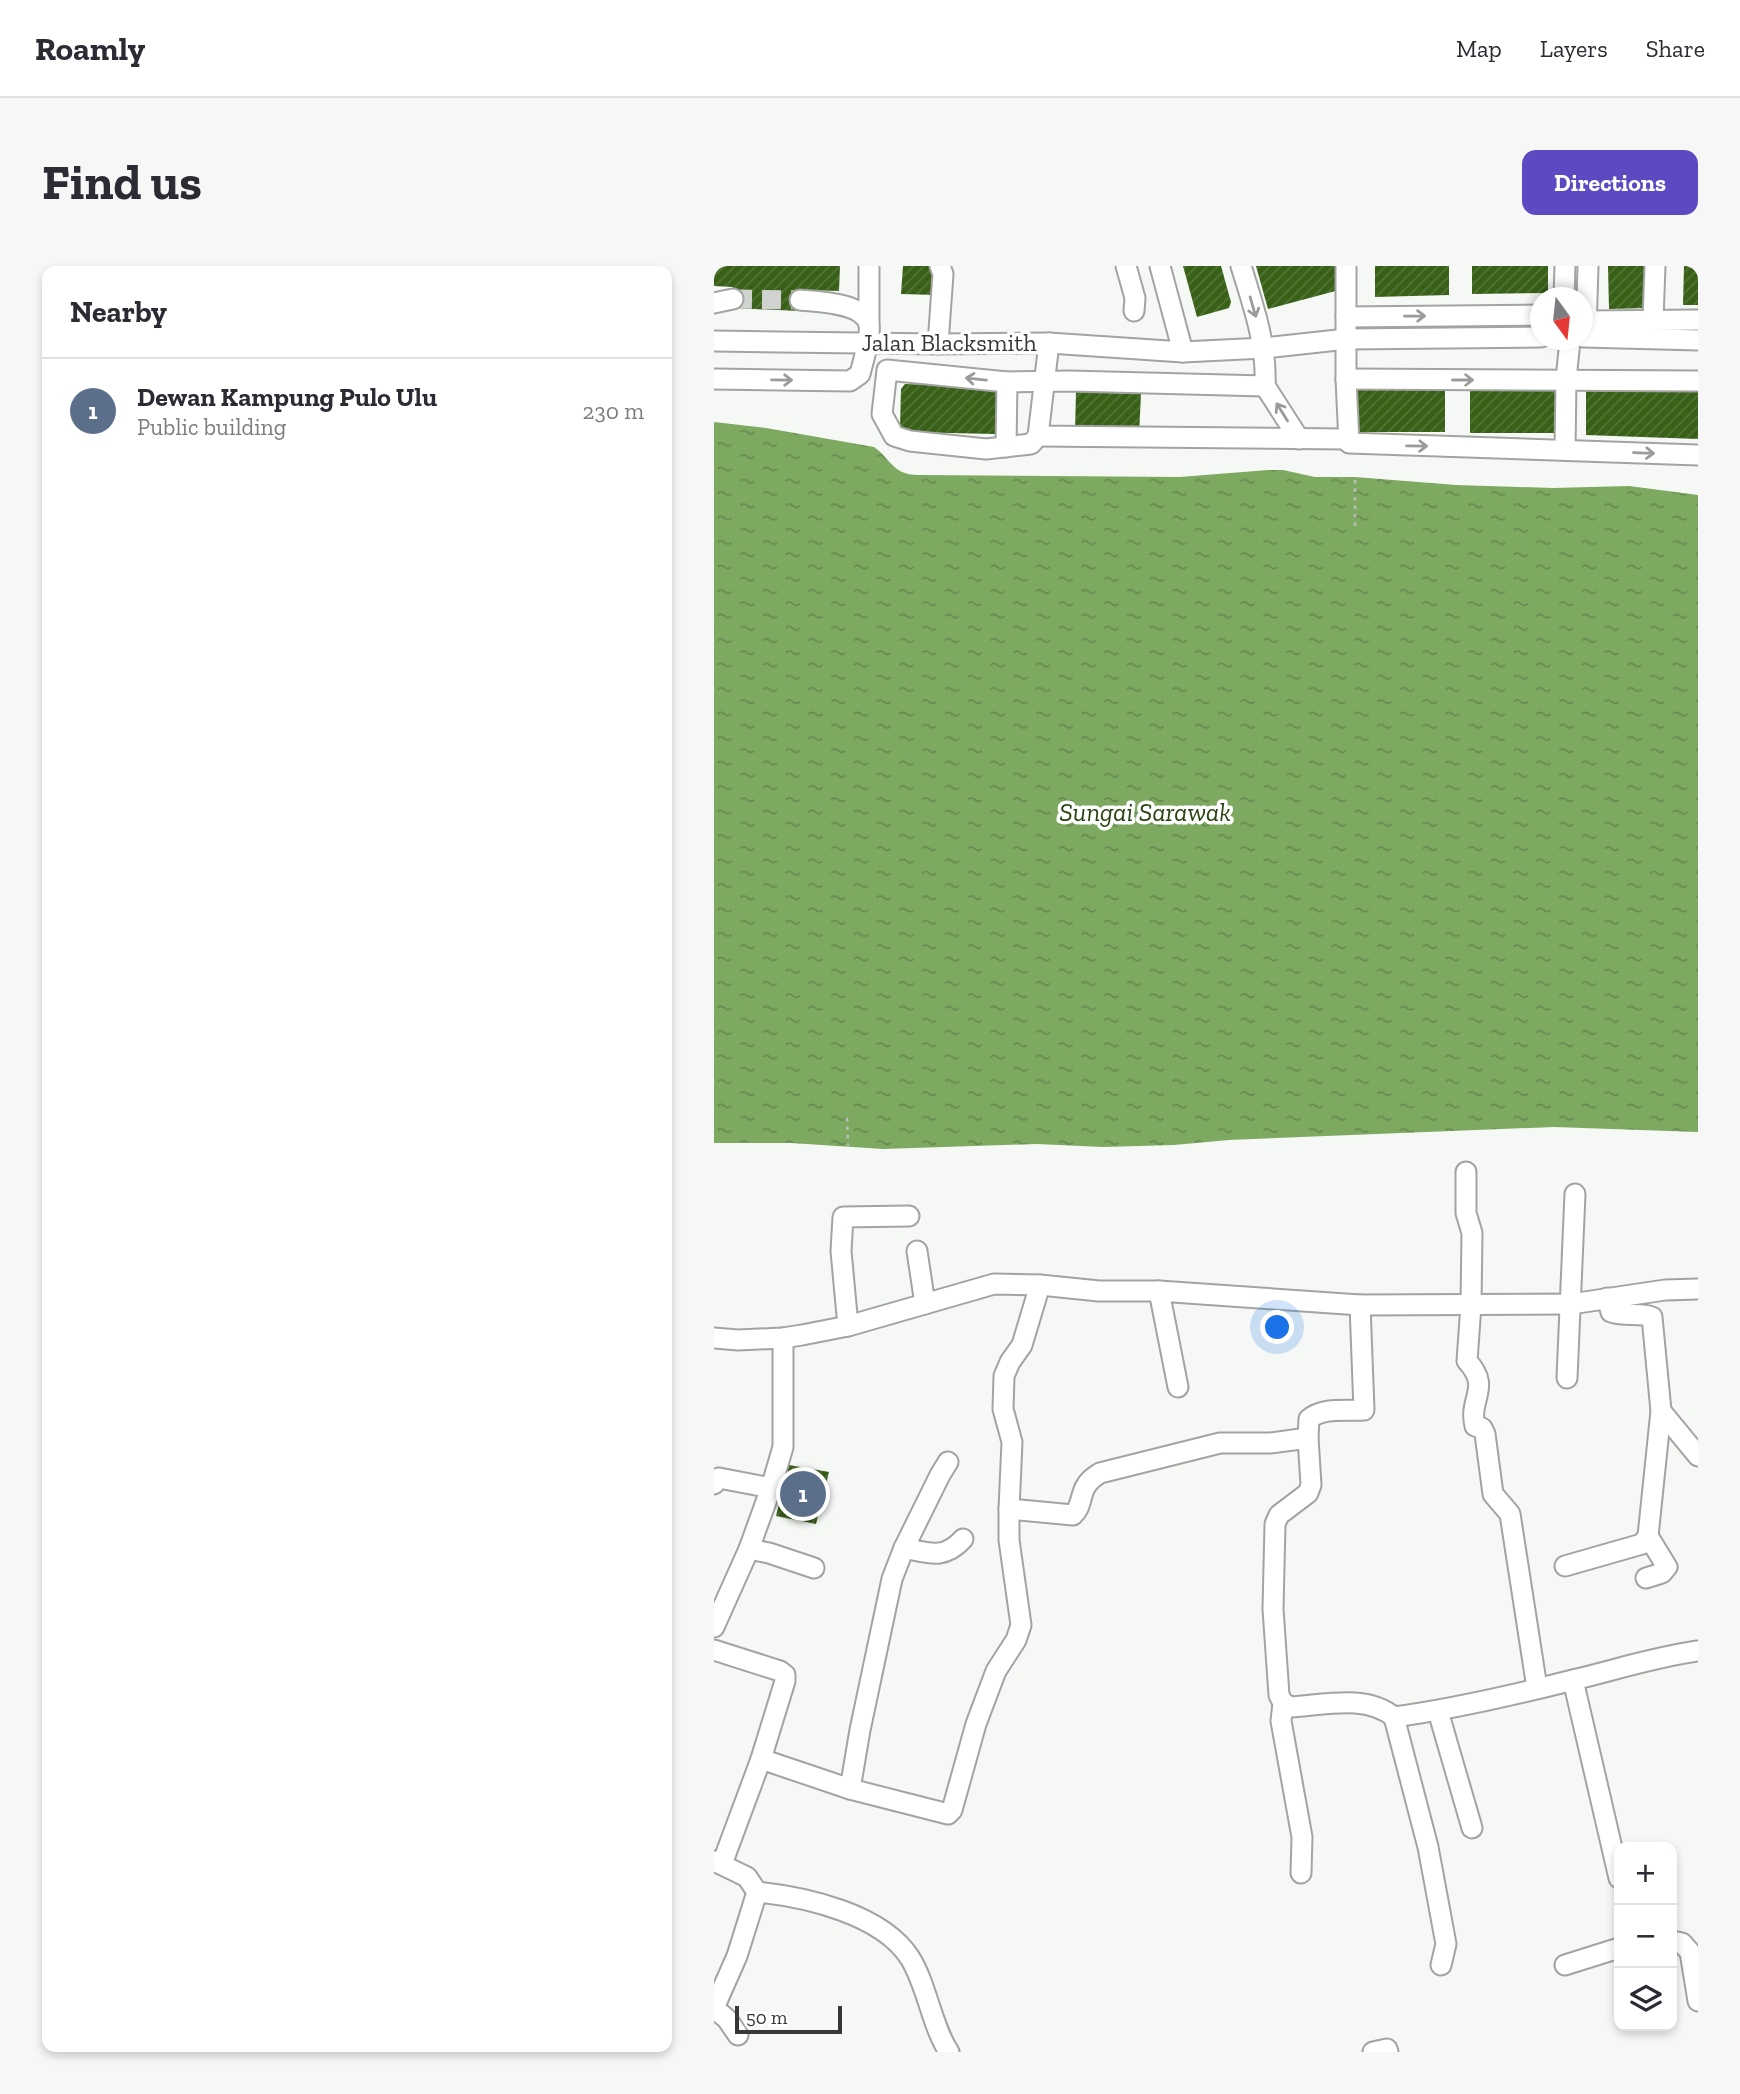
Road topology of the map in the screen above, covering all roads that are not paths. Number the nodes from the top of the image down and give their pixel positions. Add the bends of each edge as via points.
1 (869, 266) edge
2 (940, 266) edge
3 (1126, 266) edge
4 (1160, 266) edge
5 (1241, 266) edge
6 (1346, 266) edge
7 (1565, 266) edge
8 (1588, 266) edge
9 (1655, 266) edge
10 (1564, 287) edge
11 (1586, 287) edge
12 (800, 300) tunnel mouth
13 (1134, 311) dead end
14 (1530, 315) edge
15 (1346, 317) junction
16 (1653, 320) junction
17 (1698, 320) edge
18 (1593, 332) edge
19 (868, 333) junction
20 (1593, 335) edge
21 (1530, 337) edge
22 (1346, 339) junction
23 (1698, 340) edge
24 (714, 341) edge
25 (1049, 343) junction
26 (938, 344) junction
27 (1264, 348) junction
28 (1576, 350) edge
29 (1183, 352) junction
30 (714, 379) edge
31 (1346, 379) junction
32 (1566, 380) junction
33 (1698, 380) edge
34 (1007, 382) junction
35 (1044, 382) junction
36 (1265, 386) junction
37 (1038, 436) junction
38 (1298, 439) junction
39 (1347, 439) junction
40 (1006, 447) junction
41 (1565, 450) junction
42 (1698, 455) edge
43 (1465, 1172) dead end
44 (1575, 1194) dead end
45 (909, 1216) dead end
46 (917, 1251) dead end
47 (1040, 1285) junction
48 (1698, 1289) edge
49 (1159, 1291) junction
50 (1607, 1298) junction
51 (925, 1304) junction
52 (1572, 1304) junction
53 (1360, 1305) junction
54 (1471, 1305) junction
55 (848, 1326) junction
56 (714, 1338) edge
57 (783, 1338) junction
58 (1567, 1378) dead end
59 (1178, 1387) dead end
60 (1661, 1412) junction
61 (1308, 1438) junction
62 (1698, 1456) edge
63 (948, 1462) dead end
64 (714, 1484) edge
65 (771, 1488) junction
66 (1009, 1509) junction
67 (1648, 1536) junction
68 (963, 1539) dead end
69 (904, 1548) junction
70 (749, 1549) junction
71 (1565, 1566) dead end
72 (814, 1568) dead end
73 (1646, 1578) dead end
74 (714, 1625) edge
75 (714, 1650) edge
76 (1698, 1651) edge
77 (1573, 1680) junction
78 (1537, 1688) junction
79 (1283, 1703) junction
80 (1438, 1711) junction
81 (1394, 1717) junction
82 (761, 1759) junction
83 (850, 1789) junction
84 (1472, 1828) dead end
85 (1614, 1856) edge
86 (718, 1862) edge
87 (1301, 1873) dead end
88 (757, 1892) junction
89 (1677, 1942) edge
90 (1614, 1950) edge
91 (1441, 1965) dead end
92 (1565, 1965) dead end
93 (1698, 2001) edge
94 (738, 2035) dead end
95 (949, 2052) edge

1 - 19 street
2 - 26 street
3 - 13 street
4 - 29 street
5 -> 27 street
6 - 15 street
7 - 10 street
8 - 11 street
9 - 16 street
12 - 19 street via 844,305 863,314
15 -> 14 street
15 - 22 street
16 - 17 street
16 - 18 street
19 - 24 street, Jalan Blacksmith
19 - 26 street, Jalan Blacksmith
30 -> 19 street via 850,382 860,374
20 - 23 street
21 - 22 street, Jalan Blacksmith
22 - 27 street, Jalan Blacksmith
22 - 31 street
25 - 26 street, Jalan Blacksmith
25 - 29 street, Jalan Blacksmith
25 - 35 street
27 - 29 street, Jalan Blacksmith
27 - 36 street
28 - 32 street
31 -> 32 street
31 - 39 street
32 - 33 street
32 - 41 street
34 - 35 street
34 - 40 street
34 -> 40 street via 887,370 882,414 894,436 910,442
35 - 36 street
35 - 37 street
38 -> 36 street
37 - 38 street
37 - 40 street via 1031,444
38 - 39 street
39 -> 41 street via 1352,444
41 -> 42 street
43 - 54 street via 1466,1213 1472,1233
44 - 52 street
45 - 55 street via 843,1217 841,1251
46 - 51 street
47 - 49 street
47 - 51 street via 993,1283
47 - 66 street via 1022,1345 1004,1376 1003,1409 1013,1442
48 - 50 street
49 - 53 street
49 - 59 street
50 - 52 street
50 - 60 street via 1611,1312 1652,1317
51 - 55 street
52 - 54 street
52 - 58 street
53 - 54 street
53 - 61 street via 1364,1410 1315,1414 1309,1419
54 - 78 street via 1467,1362 1477,1372 1480,1384 1473,1418 1485,1434 1493,1494 1510,1514
55 - 57 street
56 - 57 street
57 - 65 street via 783,1447
60 - 62 street
60 - 67 street
61 - 66 street via 1220,1443 1100,1473 1084,1488 1073,1515
61 - 79 street via 1308,1493 1279,1515 1275,1524 1273,1609
63 - 69 street
64 - 65 street via 719,1478
65 - 70 street
66 - 83 street via 1021,1625 996,1671 976,1724 952,1810 942,1813
67 - 71 street via 1643,1544
67 - 73 street via 1667,1567
68 - 69 street via 947,1553
69 - 83 street via 892,1579
70 - 72 street
70 - 74 street
75 - 82 street via 785,1675
76 - 77 street
77 - 78 street
77 - 85 street
78 - 80 street
79 - 81 street via 1291,1707 1366,1703
79 - 87 street via 1281,1721 1302,1837
80 - 81 street
80 - 84 street
81 - 91 street via 1428,1847 1446,1944
82 - 83 street
82 - 86 street
86 - 88 street via 747,1877
88 - 94 street via 714,2008
88 - 95 street via 814,1902 885,1931 910,1958
89 - 93 street via 1690,1952
90 - 92 street

